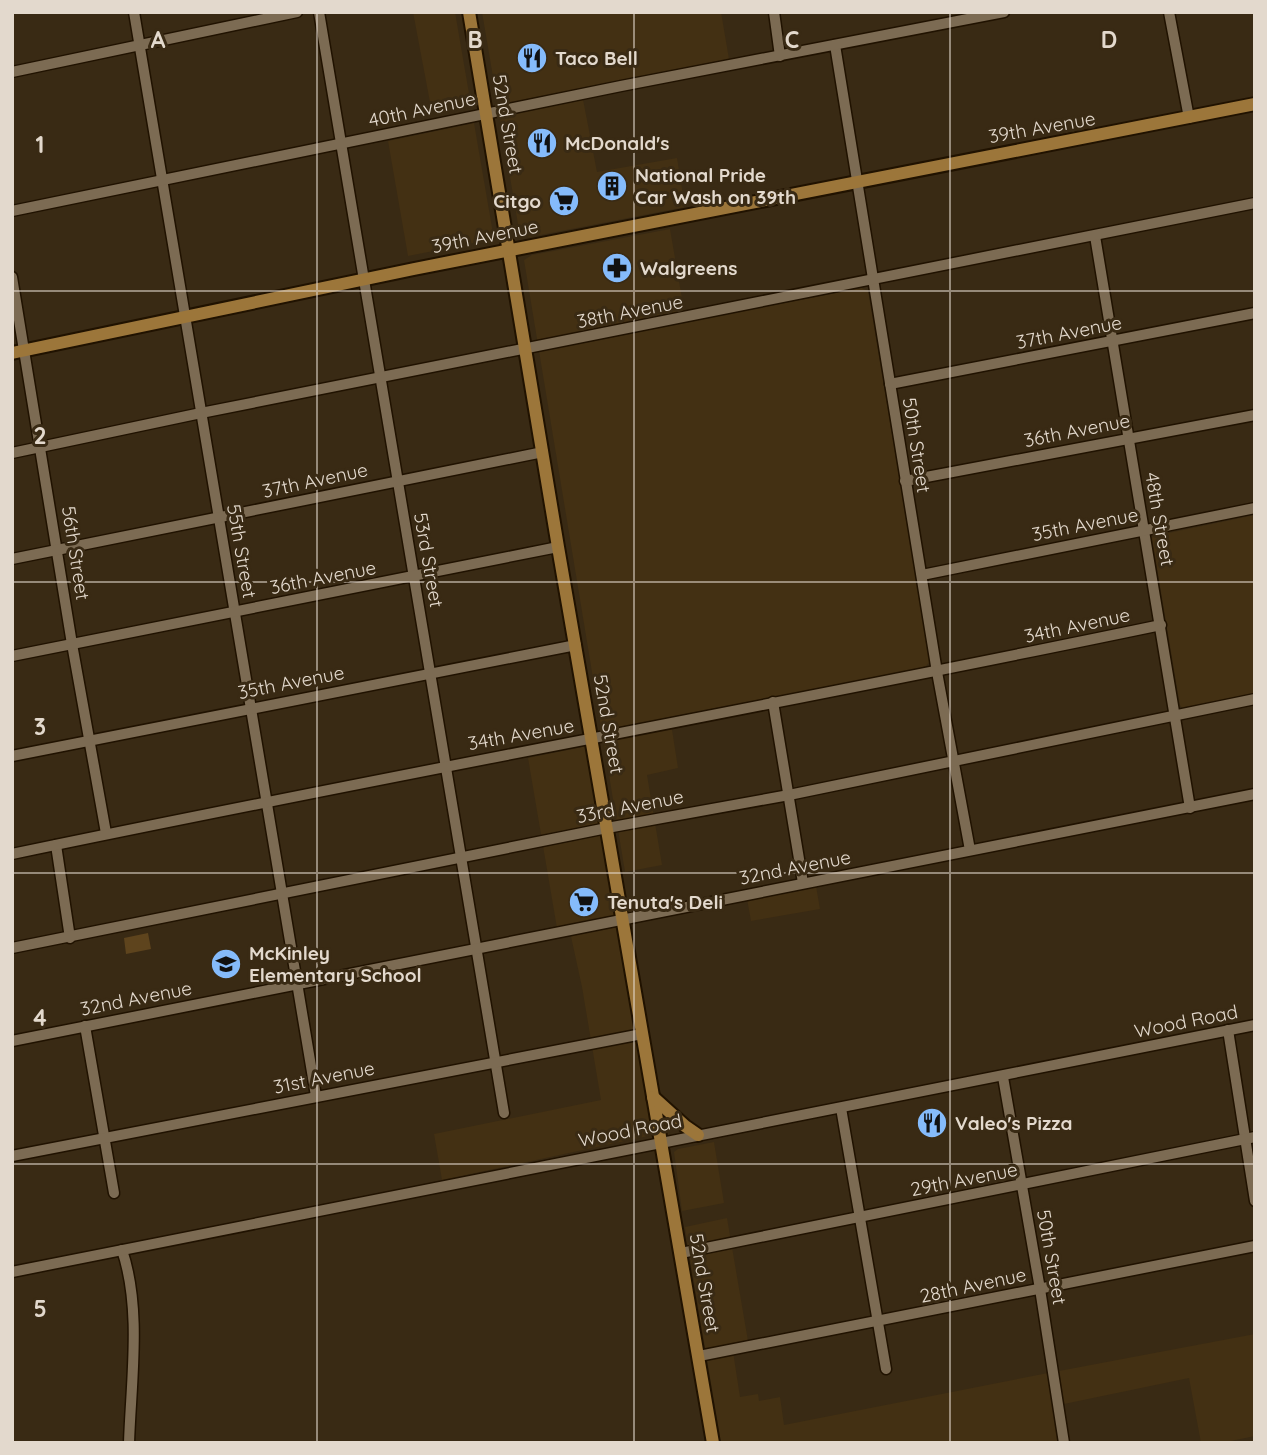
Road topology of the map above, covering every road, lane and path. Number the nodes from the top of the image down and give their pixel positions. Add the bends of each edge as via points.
1 (134, 12) edge
2 (297, 12) edge
3 (319, 12) edge
4 (470, 12) edge
5 (774, 12) edge
6 (1004, 12) edge
7 (1170, 12) edge
8 (141, 44) junction
9 (835, 45) junction
10 (780, 56) junction
11 (12, 72) edge
12 (1255, 104) edge
13 (486, 113) junction
14 (1189, 118) junction
15 (341, 143) junction
16 (163, 179) junction
17 (856, 181) junction
18 (1255, 203) edge
19 (12, 211) edge
20 (1095, 236) junction
21 (511, 252) junction
22 (12, 277) edge
23 (365, 279) junction
24 (873, 279) junction
25 (1255, 313) edge
26 (186, 315) junction
27 (1112, 341) junction
28 (527, 349) junction
29 (19, 351) edge
30 (381, 378) junction
31 (890, 384) junction
32 (201, 413) junction
33 (1255, 415) edge
34 (1129, 437) junction
35 (40, 448) junction
36 (543, 452) junction
37 (12, 453) edge
38 (398, 481) junction
39 (905, 481) junction
40 (1255, 508) edge
41 (219, 518) junction
42 (1144, 530) junction
43 (558, 547) junction
44 (58, 550) junction
45 (12, 559) edge
46 (922, 575) junction
47 (415, 577) junction
48 (235, 613) junction
49 (1161, 625) junction
50 (72, 644) junction
51 (576, 645) junction
52 (12, 656) edge
53 (431, 672) junction
54 (937, 672) junction
55 (1255, 699) edge
56 (773, 702) junction
57 (251, 707) junction
58 (1175, 716) junction
59 (592, 739) junction
60 (90, 740) junction
61 (12, 756) edge
62 (953, 761) junction
63 (445, 766) junction
64 (1255, 794) edge
65 (789, 795) junction
66 (267, 803) junction
67 (1190, 808) junction
68 (607, 828) junction
69 (106, 833) junction
70 (56, 845) junction
71 (970, 850) junction
72 (12, 854) edge
73 (461, 858) junction
74 (803, 883) junction
75 (282, 893) junction
76 (623, 919) junction
77 (70, 938) junction
78 (12, 948) edge
79 (477, 949) junction
80 (297, 985) junction
81 (1255, 1025) edge
82 (85, 1026) junction
83 (1228, 1030) junction
84 (642, 1034) junction
85 (12, 1041) edge
86 (495, 1061) junction
87 (1003, 1077) junction
88 (316, 1096) junction
89 (653, 1097) junction
90 (841, 1108) junction
91 (503, 1113) dead end
92 (698, 1135) junction
93 (105, 1138) junction
94 (1250, 1138) edge
95 (661, 1142) junction
96 (12, 1156) edge
97 (1022, 1185) junction
98 (114, 1194) dead end
99 (1255, 1201) edge
100 (860, 1218) junction
101 (1255, 1247) edge
102 (122, 1250) junction
103 (681, 1253) junction
104 (12, 1272) edge
105 (1040, 1289) junction
106 (878, 1322) junction
107 (699, 1356) junction
108 (886, 1369) dead end
109 (129, 1443) edge
110 (713, 1443) edge
111 (1064, 1443) edge

1 - 8 street, 55th Street
2 - 8 street
3 - 15 street, 53rd Street
4 - 13 main road, 52nd Street
5 - 10 street
6 - 9 street, 40th Avenue
7 - 14 street
8 - 11 street
8 - 16 street, 55th Street
9 - 10 street, 40th Avenue
9 - 17 street, 50th Street
10 - 13 street, 40th Avenue
12 - 14 main road, 39th Avenue
13 - 15 street, 40th Avenue
13 - 21 main road, 52nd Street
14 - 17 main road, 39th Avenue
15 - 16 street, 40th Avenue
15 - 23 street, 53rd Street
16 - 19 street, 40th Avenue
16 - 26 street, 55th Street
17 - 21 main road, 39th Avenue
17 - 24 street, 50th Street
18 - 20 street, 38th Avenue
20 - 24 street, 38th Avenue
20 - 27 street, 48th Street
21 - 23 main road, 39th Avenue
21 - 28 main road, 52nd Street
22 - 29 street, 56th Street
23 - 26 main road, 39th Avenue
23 - 30 street, 53rd Street
24 - 28 street, 38th Avenue
24 - 31 street, 50th Street
25 - 27 street, 37th Avenue
26 - 29 main road, 39th Avenue
26 - 32 street, 55th Street
27 - 31 street, 37th Avenue
27 - 34 street, 48th Street
28 - 30 street, 38th Avenue
28 - 36 main road, 52nd Street
29 - 35 street, 56th Street
30 - 32 street, 38th Avenue
30 - 38 street, 53rd Street
31 - 39 street, 50th Street
32 - 35 street, 38th Avenue
32 - 41 street, 55th Street
33 - 34 street, 36th Avenue
34 - 39 street, 36th Avenue
34 - 42 street, 48th Street
35 - 37 street, 38th Avenue
35 - 44 street, 56th Street
36 - 38 street, 37th Avenue
36 - 43 main road, 52nd Street
38 - 41 street, 37th Avenue
38 - 47 street, 53rd Street
39 - 46 street, 50th Street
40 - 42 street, 35th Avenue
41 - 44 street, 37th Avenue
41 - 48 street, 55th Street
42 - 46 street, 35th Avenue
42 - 49 street, 48th Street
43 - 47 street, 36th Avenue
43 - 51 main road, 52nd Street
44 - 45 street, 37th Avenue
44 - 50 street, 56th Street
46 - 54 street, 50th Street
47 - 48 street, 36th Avenue
47 - 53 street, 53rd Street
48 - 50 street, 36th Avenue
48 - 57 street, 55th Street
49 - 54 street, 34th Avenue
49 - 58 street, 48th Street
50 - 52 street, 36th Avenue
50 - 60 street, 56th Street
51 - 53 street, 35th Avenue
51 - 59 main road, 52nd Street
53 - 57 street, 35th Avenue
53 - 63 street, 53rd Street
54 - 56 street, 34th Avenue
54 - 62 street, 50th Street
55 - 58 street, 33rd Avenue
56 - 59 street, 34th Avenue
56 - 65 street
57 - 60 street, 35th Avenue
57 - 66 street, 55th Street
58 - 62 street, 33rd Avenue
58 - 67 street, 48th Street
59 - 63 street, 34th Avenue
59 - 68 main road, 52nd Street
60 - 61 street, 35th Avenue
60 - 69 street, 56th Street
62 - 65 street, 33rd Avenue
62 - 71 street, 50th Street
63 - 66 street, 34th Avenue
63 - 73 street, 53rd Street
64 - 67 street, 32nd Avenue
65 - 68 street, 33rd Avenue
65 - 74 street
66 - 69 street, 34th Avenue
66 - 75 street, 55th Street
67 - 71 street, 32nd Avenue
68 - 73 street, 33rd Avenue
68 - 76 main road, 52nd Street
69 - 70 street, 34th Avenue
70 - 72 street, 34th Avenue
70 - 77 street
71 - 74 street, 32nd Avenue
73 - 75 street, 33rd Avenue
73 - 79 street, 53rd Street
74 - 76 street, 32nd Avenue
75 - 77 street, 33rd Avenue
75 - 80 street, 55th Street
76 - 79 street, 32nd Avenue
76 - 84 main road, 52nd Street
77 - 78 street, 33rd Avenue
79 - 80 street, 32nd Avenue
79 - 86 street, 53rd Street
80 - 82 street, 32nd Avenue
80 - 88 street, 55th Street
81 - 83 street, Wood Road
82 - 85 street, 32nd Avenue
82 - 93 street
83 - 87 street, Wood Road
83 - 94 street
84 - 86 street, 31st Avenue
84 - 89 main road, 52nd Street
86 - 88 street, 31st Avenue
86 - 91 street, 53rd Street
87 - 90 street, Wood Road
87 - 97 street, 50th Street
88 - 93 street, 31st Avenue
89 - 92 main road
89 - 95 main road, 52nd Street
90 - 92 street, Wood Road
90 - 100 street
92 - 95 street, Wood Road
93 - 96 street, 31st Avenue
93 - 98 street
94 - 97 street, 29th Avenue
94 - 99 street
95 - 102 street, Wood Road
95 - 103 main road, 52nd Street
97 - 100 street, 29th Avenue
97 - 105 street, 50th Street
100 - 103 street, 29th Avenue
100 - 106 street
101 - 105 street, 28th Avenue
102 - 104 street, Wood Road
102 - 109 street via 133,1311
103 - 107 main road, 52nd Street
105 - 106 street, 28th Avenue
105 - 111 street, 50th Street
106 - 107 street, 28th Avenue
106 - 108 street
107 - 110 main road, 52nd Street

